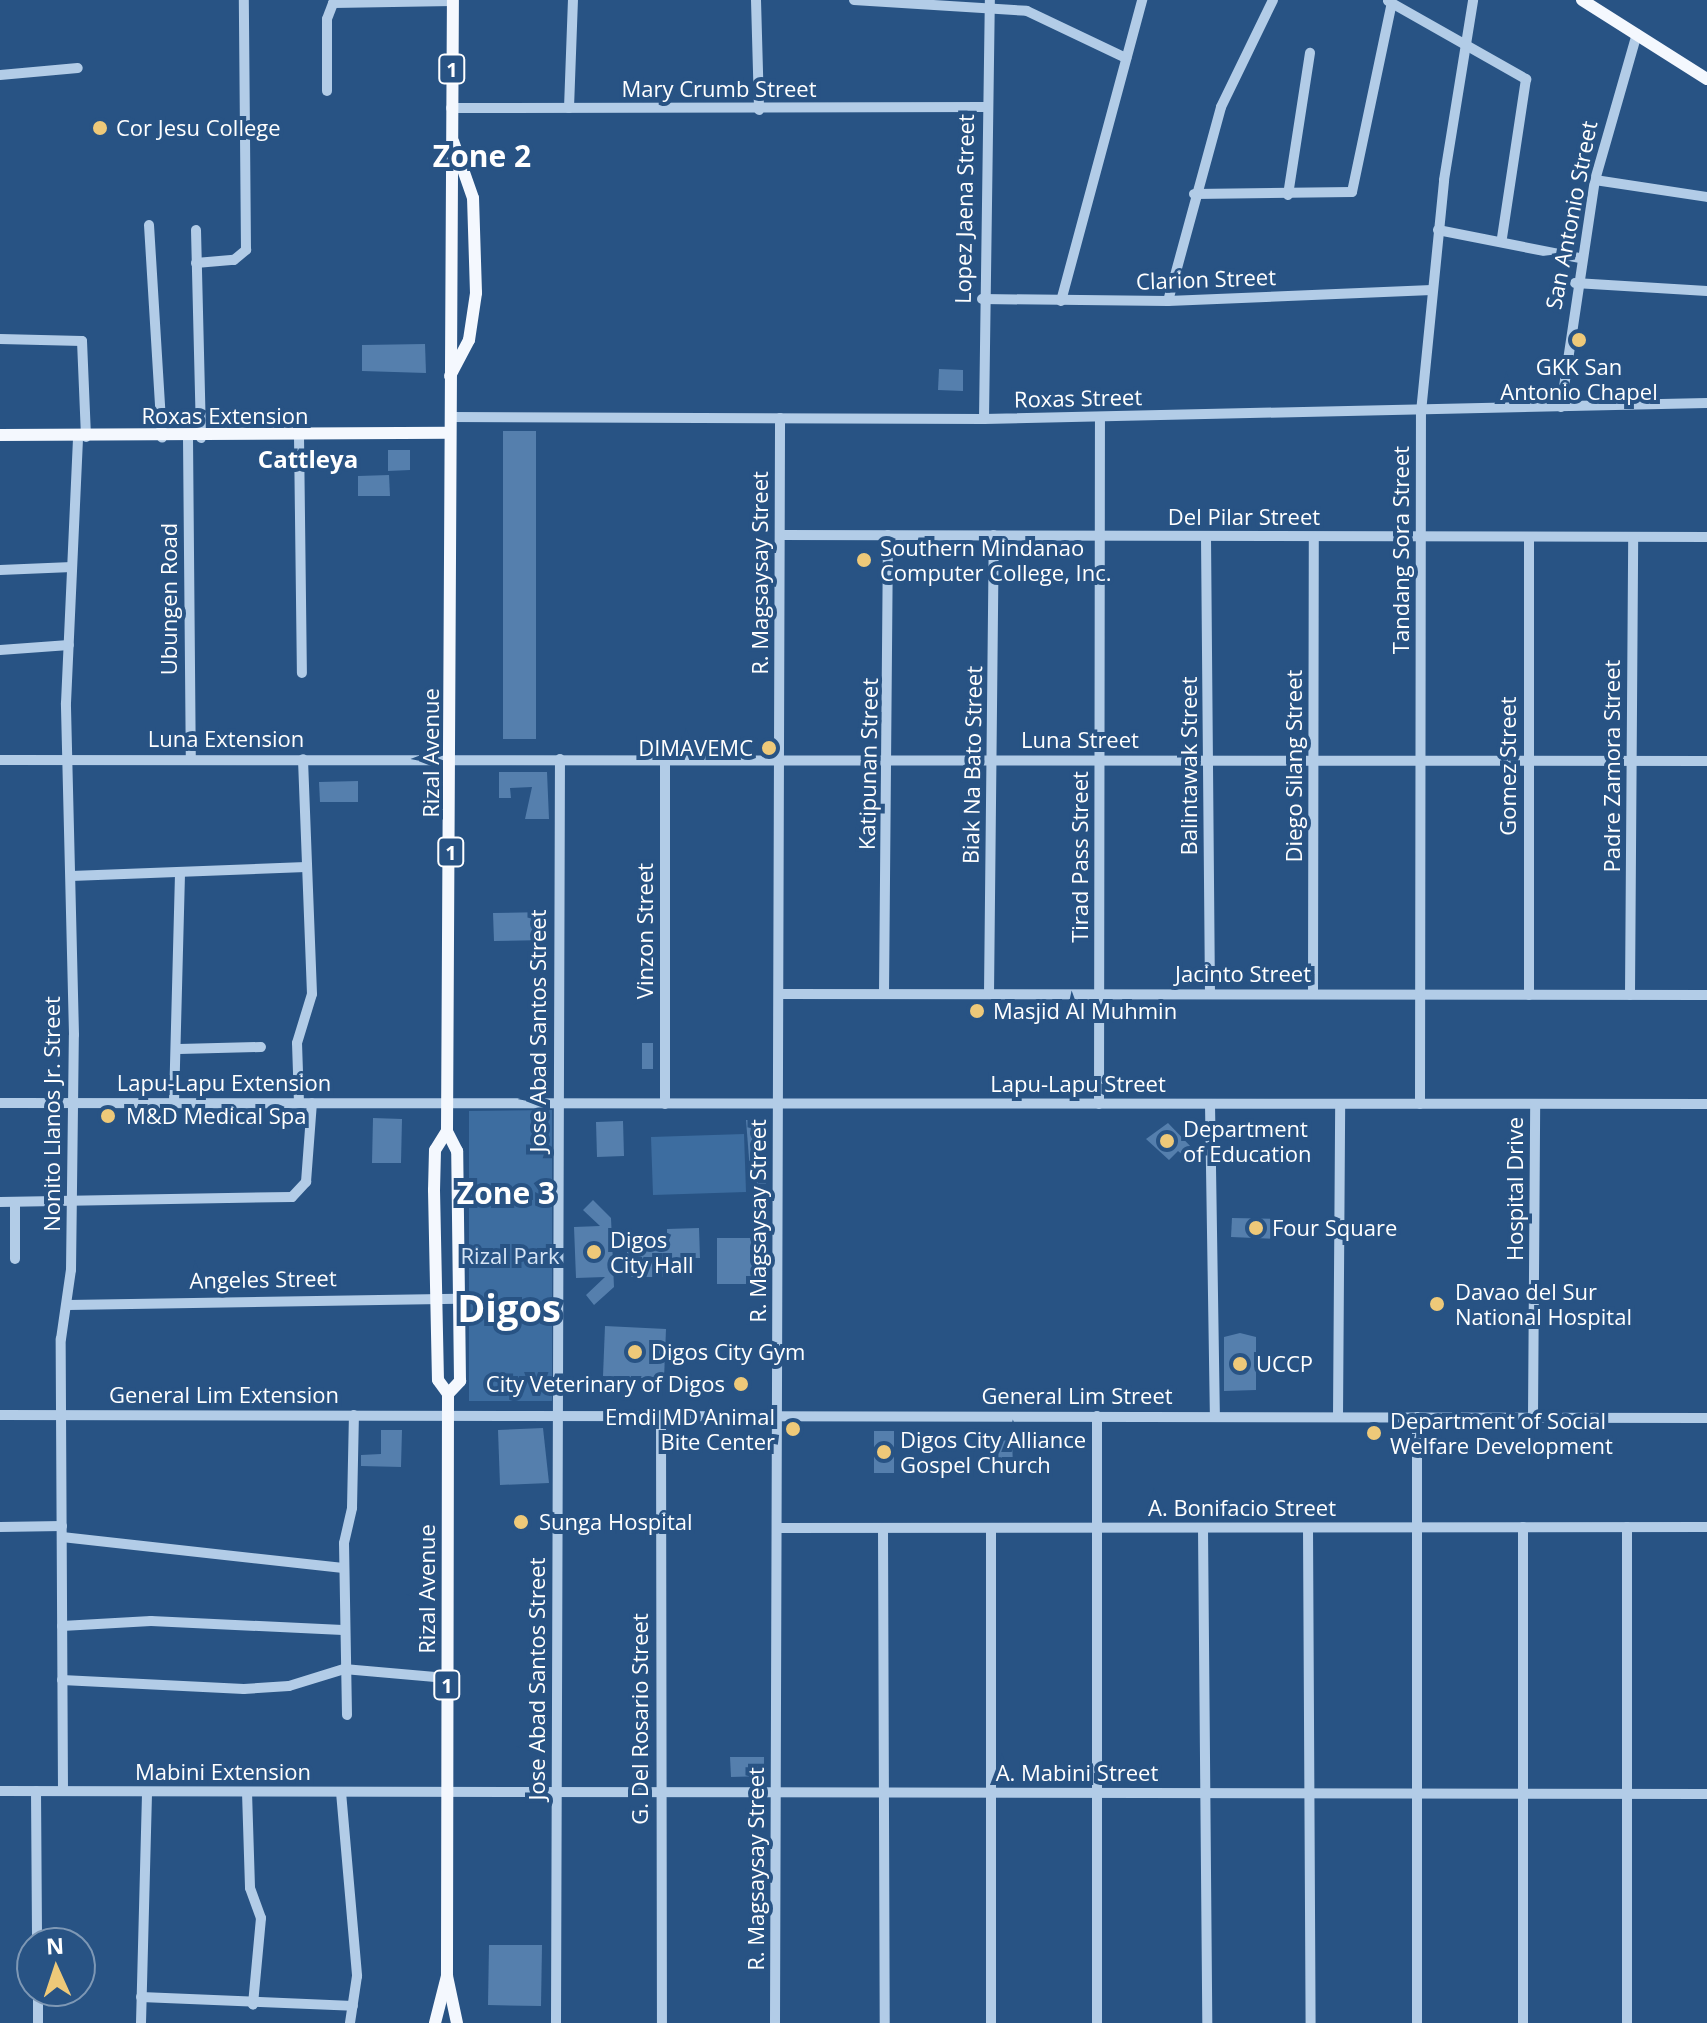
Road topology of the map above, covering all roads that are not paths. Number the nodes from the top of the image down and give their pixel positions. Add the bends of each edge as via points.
1 (244, 0) edge
2 (453, 0) edge
3 (573, 0) edge
4 (756, 0) edge
5 (854, 0) edge
6 (1142, 0) edge
7 (1273, 0) edge
8 (1473, 0) edge
9 (1586, 1) edge
10 (1389, 2) edge
11 (990, 4) edge
12 (1637, 34) junction
13 (1465, 42) junction
14 (1310, 53) dead end
15 (1126, 58) junction
16 (78, 68) dead end
17 (0, 75) edge
18 (1707, 79) edge
19 (327, 91) dead end
20 (986, 107) junction
21 (451, 108) junction
22 (569, 108) junction
23 (759, 110) junction
24 (451, 138) junction
25 (1595, 180) junction
26 (1194, 194) junction
27 (1288, 195) junction
28 (1707, 197) edge
29 (149, 225) dead end
30 (196, 230) dead end
31 (1438, 230) junction
32 (1502, 238) junction
33 (1580, 258) junction
34 (196, 263) junction
35 (1575, 283) junction
36 (1432, 290) junction
37 (1707, 291) edge
38 (982, 299) junction
39 (1061, 301) junction
40 (1168, 301) junction
41 (0, 339) edge
42 (450, 376) junction
43 (1707, 403) edge
44 (1561, 407) junction
45 (1421, 412) junction
46 (450, 417) junction
47 (780, 418) junction
48 (1100, 418) junction
49 (984, 419) junction
50 (450, 433) junction
51 (0, 435) edge
52 (82, 436) junction
53 (299, 436) junction
54 (162, 438) junction
55 (194, 438) junction
56 (780, 535) junction
57 (888, 535) junction
58 (994, 535) junction
59 (1100, 536) junction
60 (1206, 537) junction
61 (1314, 537) junction
62 (1421, 537) junction
63 (1529, 537) junction
64 (1633, 537) junction
65 (1707, 537) edge
66 (72, 567) junction
67 (0, 570) edge
68 (69, 645) junction
69 (0, 650) edge
70 (302, 673) dead end
71 (191, 759) junction
72 (303, 759) junction
73 (452, 759) junction
74 (560, 759) junction
75 (665, 759) junction
76 (0, 760) edge
77 (67, 760) junction
78 (780, 760) junction
79 (890, 760) junction
80 (993, 760) junction
81 (1100, 760) junction
82 (1209, 760) junction
83 (1314, 761) junction
84 (1423, 761) junction
85 (1528, 761) junction
86 (1632, 761) junction
87 (1707, 761) edge
88 (306, 867) junction
89 (180, 873) junction
90 (71, 876) junction
91 (779, 994) junction
92 (884, 994) junction
93 (989, 994) junction
94 (1099, 994) junction
95 (1210, 994) junction
96 (1313, 994) junction
97 (1421, 994) junction
98 (1529, 995) junction
99 (1630, 995) junction
100 (1707, 995) edge
101 (261, 1047) dead end
102 (179, 1049) junction
103 (0, 1103) edge
104 (74, 1103) junction
105 (174, 1103) junction
106 (299, 1103) junction
107 (312, 1103) junction
108 (449, 1103) junction
109 (557, 1103) junction
110 (665, 1104) junction
111 (778, 1104) junction
112 (1099, 1104) junction
113 (1210, 1104) junction
114 (1340, 1104) junction
115 (1420, 1104) junction
116 (1535, 1104) junction
117 (1707, 1104) edge
118 (447, 1131) junction
119 (0, 1202) edge
120 (15, 1202) junction
121 (73, 1202) junction
122 (15, 1259) dead end
123 (435, 1261) junction
124 (458, 1261) junction
125 (436, 1299) junction
126 (458, 1299) junction
127 (68, 1305) junction
128 (448, 1394) junction
129 (0, 1415) edge
130 (62, 1415) junction
131 (354, 1415) junction
132 (448, 1415) junction
133 (556, 1415) junction
134 (661, 1415) junction
135 (777, 1416) junction
136 (1097, 1416) junction
137 (1215, 1417) junction
138 (1338, 1417) junction
139 (1417, 1417) junction
140 (1533, 1417) junction
141 (1707, 1418) edge
142 (0, 1527) edge
143 (1417, 1527) junction
144 (1523, 1527) junction
145 (1627, 1527) junction
146 (1707, 1527) edge
147 (777, 1528) junction
148 (883, 1528) junction
149 (991, 1528) junction
150 (1097, 1528) junction
151 (1203, 1528) junction
152 (1308, 1528) junction
153 (62, 1532) junction
154 (343, 1568) junction
155 (62, 1626) junction
156 (343, 1630) junction
157 (344, 1669) junction
158 (447, 1678) junction
159 (62, 1680) junction
160 (347, 1715) dead end
161 (0, 1791) edge
162 (36, 1791) junction
163 (63, 1791) junction
164 (147, 1792) junction
165 (247, 1792) junction
166 (341, 1792) junction
167 (447, 1793) junction
168 (558, 1793) junction
169 (659, 1793) junction
170 (776, 1793) junction
171 (883, 1793) junction
172 (991, 1793) junction
173 (1096, 1793) junction
174 (1202, 1794) junction
175 (1308, 1794) junction
176 (1416, 1794) junction
177 (1523, 1794) junction
178 (1627, 1794) junction
179 (1707, 1794) edge
180 (37, 1927) edge
181 (447, 1976) junction
182 (141, 1997) junction
183 (253, 2005) junction
184 (353, 2006) junction
185 (141, 2023) edge
186 (350, 2023) edge
187 (435, 2023) edge
188 (457, 2023) edge
189 (556, 2023) edge
190 (662, 2023) edge
191 (775, 2023) edge
192 (885, 2023) edge
193 (991, 2023) edge
194 (1097, 2023) edge
195 (1207, 2023) edge
196 (1311, 2023) edge
197 (1417, 2023) edge
198 (1523, 2023) edge
199 (1627, 2023) edge

1 - 34 street via 246,250 234,260
2 - 19 street via 333,3 327,19
2 - 21 main road, Rizal Avenue / 1
3 - 22 street
4 - 23 street
5 - 11 street
6 - 15 street
7 - 26 street via 1232,75
8 - 13 street, Tandang Sora Street
9 - 12 main road
10 - 13 street
10 - 27 street via 1358,185 1348,194
11 - 15 street via 1043,16
11 - 20 street, Lopez Jaena Street
12 - 18 main road
12 - 25 street, San Antonio Street
13 - 31 street, Tandang Sora Street
13 - 32 street via 1526,79
14 - 27 street
15 - 39 street
16 - 17 street
20 - 23 street, Mary Crumb Street
20 - 38 street, Lopez Jaena Street
21 - 22 street, Mary Crumb Street
21 - 24 main road, Rizal Avenue / 1
22 - 23 street, Mary Crumb Street
24 - 42 main road, Rizal Avenue / 1
24 - 42 main road, Rizal Avenue / 1 via 468,175 476,230 473,324
25 - 28 street
25 - 33 street, San Antonio Street
26 - 27 street
26 - 40 street
29 - 54 street
30 - 34 street, Ubungen Road
31 - 32 street
31 - 36 street, Tandang Sora Street
32 - 33 street
33 - 35 street, San Antonio Street
34 - 55 street, Ubungen Road
35 - 37 street
35 - 44 street, San Antonio Street
36 - 40 street, Clarion Street
36 - 45 street, Tandang Sora Street
38 - 39 street, Clarion Street
38 - 49 street, Lopez Jaena Street
39 - 40 street, Clarion Street
41 - 52 street, Nonito Llanos Jr. Street via 82,341
42 - 46 main road, Rizal Avenue / 1
43 - 44 street, Roxas Street
44 - 45 street, Roxas Street
45 - 48 street, Roxas Street
45 - 62 street, Tandang Sora Street
46 - 47 street, Roxas Street
46 - 50 main road, Rizal Avenue / 1
47 - 49 street, Roxas Street
47 - 56 street, R. Magsaysay Street
48 - 49 street, Roxas Street
48 - 59 street, Tirad Pass Street
50 - 53 main road, Roxas Extension
50 - 73 main road, Rizal Avenue / 1
51 - 52 main road, Roxas Extension
52 - 54 main road, Roxas Extension
52 - 66 street, Nonito Llanos Jr. Street
53 - 55 main road, Roxas Extension
53 - 70 street
54 - 55 main road, Roxas Extension
55 - 71 street, Ubungen Road
56 - 57 street, Del Pilar Street
56 - 78 street, R. Magsaysay Street
57 - 58 street, Del Pilar Street
57 - 79 street, Katipunan Street
58 - 59 street, Del Pilar Street
58 - 80 street, Biak Na Bato Street
59 - 60 street, Del Pilar Street
59 - 81 street, Tirad Pass Street
60 - 61 street, Del Pilar Street
60 - 82 street, Balintawak Street
61 - 62 street, Del Pilar Street
61 - 83 street, Diego Silang Street
62 - 63 street, Del Pilar Street
62 - 84 street, Tandang Sora Street
63 - 64 street, Del Pilar Street
63 - 85 street, Gomez Street
64 - 65 street, Del Pilar Street
64 - 86 street, Padre Zamora Street
66 - 67 street
66 - 68 street, Nonito Llanos Jr. Street
68 - 69 street
68 - 77 street, Nonito Llanos Jr. Street
71 - 72 street, Luna Extension
71 - 77 street, Luna Extension
72 - 73 street, Luna Extension
72 - 88 street
73 - 74 street, Luna Street
73 - 108 main road, Rizal Avenue / 1
74 - 75 street, Luna Street
74 - 109 street, Jose Abad Santos Street
75 - 78 street, Luna Street
75 - 110 street, Vinzon Street
76 - 77 street, Luna Extension
77 - 90 street, Nonito Llanos Jr. Street
78 - 79 street, Luna Street
78 - 91 street, R. Magsaysay Street
79 - 80 street, Luna Street
79 - 92 street, Katipunan Street
80 - 81 street, Luna Street
80 - 93 street, Biak Na Bato Street
81 - 82 street, Luna Street
81 - 94 street, Tirad Pass Street
82 - 83 street, Luna Street
82 - 95 street, Balintawak Street
83 - 84 street, Luna Street
83 - 96 street, Diego Silang Street
84 - 85 street, Luna Street
84 - 97 street, Tandang Sora Street
85 - 86 street, Luna Street
85 - 98 street, Gomez Street
86 - 87 street, Luna Street
86 - 99 street, Padre Zamora Street
88 - 89 street
88 - 106 street via 312,1002 297,1043
89 - 90 street
89 - 102 street
90 - 104 street, Nonito Llanos Jr. Street
91 - 92 street, Jacinto Street
91 - 111 street, R. Magsaysay Street
92 - 93 street, Jacinto Street
93 - 94 street, Jacinto Street
94 - 95 street, Jacinto Street
94 - 112 street, Tirad Pass Street
95 - 96 street, Jacinto Street
96 - 97 street, Jacinto Street
97 - 98 street, Jacinto Street
97 - 115 street, Tandang Sora Street
98 - 99 street, Jacinto Street
99 - 100 street, Jacinto Street
101 - 102 street
102 - 105 street
103 - 104 street, Lapu-Lapu Extension
104 - 105 street, Lapu-Lapu Extension
104 - 121 street, Nonito Llanos Jr. Street
105 - 106 street, Lapu-Lapu Extension
106 - 107 street, Lapu-Lapu Extension
107 - 108 street, Lapu-Lapu Extension
107 - 121 street via 306,1182 292,1197
108 - 109 street, Lapu-Lapu Street
108 - 118 main road, Rizal Avenue / 1
109 - 110 street, Lapu-Lapu Street
109 - 133 street, Jose Abad Santos Street
110 - 111 street, Lapu-Lapu Street
111 - 112 street, Lapu-Lapu Street
111 - 135 street, R. Magsaysay Street
112 - 113 street, Lapu-Lapu Street
113 - 114 street, Lapu-Lapu Street
113 - 137 street
114 - 115 street, Lapu-Lapu Street
114 - 138 street
115 - 116 street, Lapu-Lapu Street
116 - 117 street, Lapu-Lapu Street
116 - 140 street, Hospital Drive
118 - 123 main road, Rizal Avenue / 1 via 435,1150
118 - 124 main road, Rizal Avenue / 1 via 457,1151
119 - 120 street
120 - 121 street
120 - 122 street
121 - 127 street, Nonito Llanos Jr. Street
123 - 124 main road
123 - 125 main road, Rizal Avenue / 1
124 - 126 main road, Rizal Avenue / 1
125 - 126 street, Angeles Street
125 - 127 street, Angeles Street
125 - 128 main road, Rizal Avenue / 1 via 438,1380
126 - 128 main road, Rizal Avenue / 1 via 460,1381
127 - 130 street, Nonito Llanos Jr. Street via 61,1339
128 - 132 main road, Rizal Avenue / 1
129 - 130 street, General Lim Extension
130 - 131 street, General Lim Extension
130 - 153 street, Nonito Llanos Jr. Street
131 - 132 street, General Lim Extension
131 - 154 street
132 - 133 street, General Lim Street
132 - 158 main road, Rizal Avenue / 1
133 - 134 street, General Lim Street
133 - 168 street, Jose Abad Santos Street
134 - 135 street, General Lim Street
134 - 169 street, G. Del Rosario Street
135 - 136 street, General Lim Street
135 - 147 street, R. Magsaysay Street
136 - 137 street, General Lim Street
136 - 150 street
137 - 138 street, General Lim Street
138 - 139 street, General Lim Street
139 - 140 street, General Lim Street
139 - 143 street
140 - 141 street, General Lim Street
142 - 153 street
143 - 144 street, A. Bonifacio Street
143 - 152 street, A. Bonifacio Street
143 - 176 street
144 - 145 street, A. Bonifacio Street
144 - 177 street
145 - 146 street, A. Bonifacio Street
145 - 178 street
147 - 148 street, A. Bonifacio Street
147 - 170 street, R. Magsaysay Street
148 - 149 street, A. Bonifacio Street
148 - 171 street
149 - 150 street, A. Bonifacio Street
149 - 172 street
150 - 151 street, A. Bonifacio Street
150 - 173 street
151 - 152 street, A. Bonifacio Street
151 - 174 street
152 - 175 street
153 - 154 street
153 - 155 street, Nonito Llanos Jr. Street
154 - 156 street
155 - 156 street via 151,1621
155 - 159 street, Nonito Llanos Jr. Street
156 - 157 street
157 - 158 street
157 - 159 street via 266,1688
157 - 160 street
158 - 167 main road, Rizal Avenue / 1
159 - 163 street, Nonito Llanos Jr. Street
161 - 162 street, Mabini Extension
162 - 163 street, Mabini Extension
162 - 180 street
163 - 164 street, Mabini Extension
164 - 165 street, Mabini Extension
164 - 182 street
165 - 166 street, Mabini Extension
165 - 183 street via 250,1888 261,1918
166 - 167 street, Mabini Extension
166 - 184 street via 357,1976
167 - 168 street, A. Mabini Street
167 - 181 main road, Rizal Avenue / 1
168 - 169 street, A. Mabini Street
168 - 189 street, Jose Abad Santos Street
169 - 170 street, A. Mabini Street
169 - 190 street, G. Del Rosario Street
170 - 171 street, A. Mabini Street
170 - 191 street, R. Magsaysay Street
171 - 172 street, A. Mabini Street
171 - 192 street
172 - 173 street, A. Mabini Street
172 - 193 street
173 - 174 street, A. Mabini Street
173 - 194 street
174 - 175 street, A. Mabini Street
174 - 195 street
175 - 176 street, A. Mabini Street
175 - 196 street
176 - 177 street, A. Mabini Street
176 - 197 street
177 - 178 street, A. Mabini Street
177 - 198 street
178 - 179 street, A. Mabini Street
178 - 199 street
181 - 187 main road, Rizal Avenue / 1
181 - 188 main road, Rizal Avenue / 1
182 - 183 street
182 - 185 street
183 - 184 street
184 - 186 street

